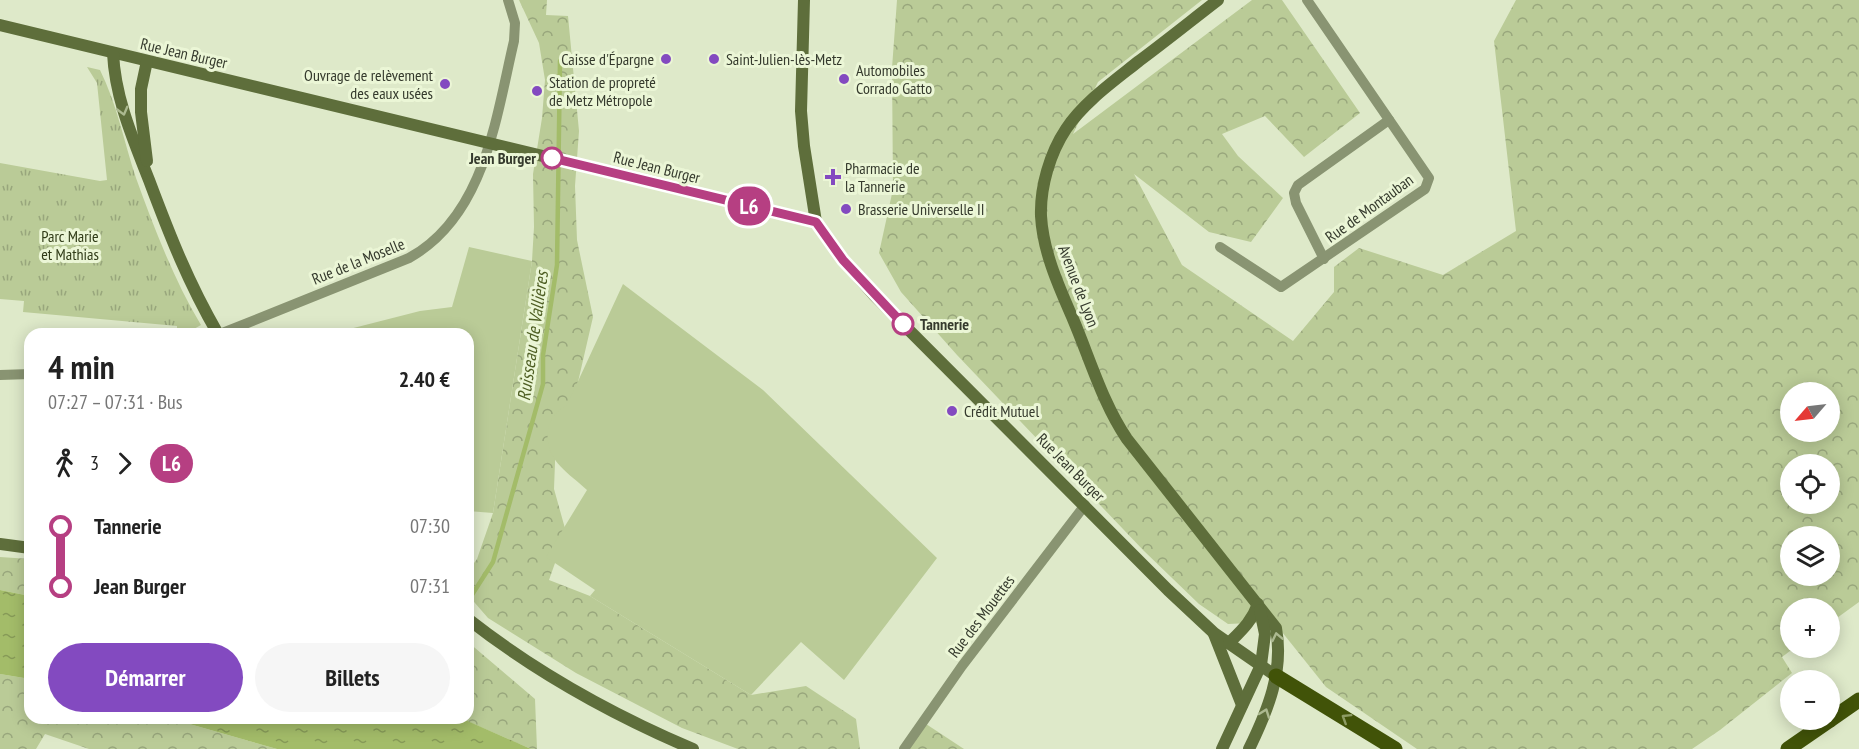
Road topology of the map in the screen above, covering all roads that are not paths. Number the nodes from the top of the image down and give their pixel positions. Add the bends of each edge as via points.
1 (508, 0) edge
2 (804, 0) edge
3 (1218, 0) edge
4 (1307, 0) edge
5 (0, 25) edge
6 (113, 53) junction
7 (147, 61) junction
8 (1389, 120) junction
9 (489, 143) junction
10 (150, 183) junction
11 (816, 222) junction
12 (1220, 247) dead end
13 (1324, 259) junction
14 (215, 328) edge
15 (234, 328) edge
16 (24, 374) edge
17 (0, 375) edge
18 (1085, 505) junction
19 (0, 544) edge
20 (24, 547) edge
21 (1258, 603) junction
22 (474, 624) edge
23 (1214, 633) junction
24 (1229, 643) junction
25 (1262, 665) junction
26 (1276, 676) junction
27 (1859, 700) edge
28 (1242, 705) junction
29 (1840, 713) edge
30 (1816, 730) edge
31 (693, 749) edge
32 (904, 749) edge
33 (1222, 749) edge
34 (1249, 749) edge
35 (1395, 749) edge
36 (1788, 749) edge

1 - 9 street, Rue de la Moselle via 515,23 514,40
2 - 11 main road via 801,111
3 - 21 main road, Avenue de Lyon via 1115,80 1066,129 1043,185 1041,215 1053,272 1112,416
4 - 8 street, Rue de Montauban
5 - 6 main road, Rue Jean Burger
6 - 7 main road, Rue Jean Burger
6 -> 10 main road via 125,118
7 - 9 main road, Rue Jean Burger
7 - 10 main road via 141,112
8 - 13 street, Rue de Montauban via 1298,185 1294,193
8 - 13 street, Rue de Montauban via 1429,178 1425,189
9 - 11 main road, Rue Jean Burger
9 - 15 street, Rue de la Moselle via 461,209 430,245 409,258
10 - 14 main road via 176,253
11 - 18 main road, Rue Jean Burger via 874,295
12 - 13 street, Rue de Montauban via 1281,287
16 - 17 street
18 - 23 main road, Rue Jean Burger
18 - 32 street, Rue des Mouettes
19 - 20 main road
21 - 24 main road via 1253,617
21 - 25 main road, Avenue de Lyon via 1265,634
26 -> 21 main road, Avenue de Lyon via 1280,648 1276,628
22 - 31 main road via 525,661 592,701
23 - 24 main road, Rue Jean Burger
23 - 28 main road
24 - 25 main road, Rue Jean Burger
25 - 26 main road, Rue Jean Burger
25 - 28 main road
34 -> 26 main road, Avenue de Lyon via 1265,716
35 -> 26 main road
27 - 29 main road
28 - 33 main road
30 - 36 main road

